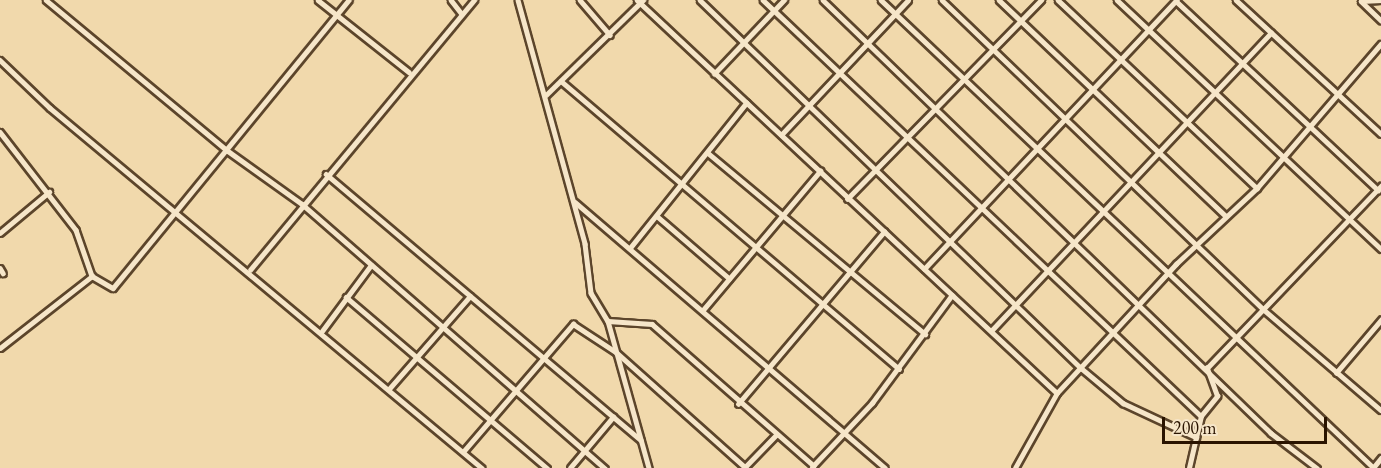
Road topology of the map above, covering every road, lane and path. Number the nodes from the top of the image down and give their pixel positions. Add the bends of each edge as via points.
1 (46, 0) edge
2 (318, 0) edge
3 (349, 0) edge
4 (451, 0) edge
5 (474, 0) edge
6 (518, 0) edge
7 (580, 0) edge
8 (700, 0) edge
9 (762, 0) edge
10 (784, 0) edge
11 (823, 0) edge
12 (881, 0) edge
13 (908, 0) edge
14 (942, 0) edge
15 (999, 0) edge
16 (1041, 0) edge
17 (1058, 0) edge
18 (1117, 0) edge
19 (1176, 0) edge
20 (1236, 0) edge
21 (1381, 0) edge
22 (640, 1) edge
23 (773, 11) junction
24 (462, 14) junction
25 (895, 14) junction
26 (337, 16) junction
27 (1381, 20) edge
28 (1021, 21) junction
29 (1148, 31) junction
30 (1271, 33) junction
31 (610, 35) junction
32 (744, 42) junction
33 (867, 43) junction
34 (1381, 44) edge
35 (993, 48) junction
36 (0, 60) edge
37 (1121, 60) junction
38 (1244, 64) junction
39 (409, 72) junction
40 (838, 73) junction
41 (714, 74) junction
42 (962, 79) junction
43 (561, 81) junction
44 (1092, 90) junction
45 (1216, 93) junction
46 (546, 95) junction
47 (1341, 95) junction
48 (746, 103) junction
49 (812, 103) junction
50 (936, 109) junction
51 (1067, 118) junction
52 (1187, 122) junction
53 (1311, 126) junction
54 (0, 132) edge
55 (1381, 134) edge
56 (781, 135) junction
57 (906, 139) junction
58 (1037, 150) junction
59 (228, 151) junction
60 (708, 153) junction
61 (1161, 154) junction
62 (1283, 158) junction
63 (878, 167) junction
64 (820, 171) junction
65 (326, 174) junction
66 (1010, 179) junction
67 (1132, 183) junction
68 (684, 185) junction
69 (1257, 188) junction
70 (1379, 188) edge
71 (49, 192) junction
72 (847, 198) junction
73 (574, 201) junction
74 (302, 204) junction
75 (981, 210) junction
76 (1103, 213) junction
77 (178, 214) junction
78 (785, 214) junction
79 (1226, 216) junction
80 (658, 217) junction
81 (1350, 221) junction
82 (884, 232) junction
83 (0, 233) edge
84 (952, 240) junction
85 (1075, 242) junction
86 (758, 244) junction
87 (1196, 245) junction
88 (630, 248) junction
89 (1381, 249) edge
90 (371, 265) junction
91 (924, 269) junction
92 (250, 270) junction
93 (1044, 272) junction
94 (849, 274) junction
95 (1167, 274) junction
96 (92, 276) junction
97 (729, 278) junction
98 (952, 295) junction
99 (470, 296) junction
100 (346, 297) junction
101 (824, 303) junction
102 (1016, 304) junction
103 (1140, 305) junction
104 (1263, 309) junction
105 (702, 310) junction
106 (1381, 320) edge
107 (608, 321) junction
108 (443, 327) junction
109 (322, 331) junction
110 (991, 331) junction
111 (925, 334) junction
112 (1112, 338) junction
113 (1236, 338) junction
114 (0, 348) edge
115 (616, 352) junction
116 (416, 357) junction
117 (540, 357) junction
118 (769, 368) junction
119 (1081, 368) junction
120 (899, 369) junction
121 (1207, 369) junction
122 (1336, 373) junction
123 (516, 387) junction
124 (389, 388) junction
125 (1057, 393) junction
126 (738, 404) junction
127 (1381, 410) edge
128 (1201, 416) junction
129 (613, 417) junction
130 (489, 419) junction
131 (844, 433) junction
132 (776, 435) junction
133 (1196, 437) junction
134 (641, 440) junction
135 (586, 451) junction
136 (463, 452) junction
137 (1381, 458) edge
138 (813, 467) edge
139 (482, 468) edge
140 (547, 468) edge
141 (570, 468) edge
142 (605, 468) edge
143 (649, 468) edge
144 (746, 468) edge
145 (885, 468) edge
146 (1015, 468) edge
147 (1189, 468) edge
148 (1317, 468) edge
149 (1373, 468) edge

1 - 59 street
2 - 26 street
3 - 26 street
4 - 24 street
5 - 24 street
6 - 46 street
7 - 31 street
8 - 32 street
9 - 23 street
10 - 23 street
11 - 33 street
12 - 25 street
13 - 25 street
14 - 35 street
15 - 28 street
16 - 28 street
17 - 37 street
18 - 29 street
19 - 29 street
19 - 38 street
20 - 30 street
21 - 27 street via 1361,1
22 - 31 street
22 - 41 street
23 - 32 street
23 - 40 street
24 - 39 street
25 - 33 street
25 - 42 street
26 - 39 street
26 - 59 street
28 - 35 street
28 - 44 street
29 - 37 street
29 - 45 street
30 - 38 street
30 - 47 street
31 - 43 street
32 - 41 street
32 - 49 street
33 - 40 street
33 - 50 street
34 - 47 street
35 - 42 street
35 - 51 street
36 - 77 street
37 - 44 street
37 - 52 street
38 - 45 street
38 - 53 street
39 - 65 street
40 - 49 street
40 - 57 street
41 - 48 street
42 - 50 street
42 - 58 street
43 - 46 street
43 - 68 street
44 - 51 street
44 - 61 street
45 - 52 street
45 - 62 street
46 - 73 street
47 - 53 street
47 - 55 street
48 - 56 street
48 - 60 street
49 - 56 street
49 - 63 street
50 - 57 street
50 - 66 street
51 - 58 street
51 - 67 street
52 - 61 street
52 - 69 street
53 - 62 street
53 - 70 street
54 - 71 street
56 - 64 street
57 - 63 street
57 - 75 street
58 - 66 street
58 - 76 street
59 - 74 street
59 - 77 street via 187,195
60 - 68 street
60 - 78 street
61 - 67 street
61 - 79 street
62 - 69 street
62 - 81 street
63 - 72 street
63 - 84 street
64 - 72 street
64 - 78 street
65 - 74 street
65 - 99 street
66 - 75 street
66 - 85 street
67 - 76 street
67 - 87 street
68 - 80 street
68 - 86 street
69 - 79 street
70 - 81 street
71 - 83 street
71 - 96 street via 76,230
72 - 82 street
73 - 88 street
73 - 107 street via 591,293
74 - 90 street
74 - 92 street
75 - 84 street
75 - 93 street
76 - 85 street
76 - 95 street
77 - 92 street
77 - 96 street via 113,288
78 - 86 street
78 - 94 street
79 - 87 street
80 - 88 street
80 - 97 street
81 - 89 street
81 - 104 street
82 - 91 street
82 - 94 street
84 - 91 street
84 - 102 street
85 - 93 street
85 - 103 street
86 - 97 street
86 - 101 street
87 - 95 street
87 - 104 street
88 - 105 street
90 - 100 street
90 - 108 street
91 - 98 street
92 - 109 street
93 - 102 street
93 - 112 street
94 - 101 street
94 - 111 street
95 - 103 street
95 - 113 street
96 - 114 street
97 - 105 street
98 - 110 street
98 - 111 street
99 - 108 street
99 - 117 street
100 - 109 street
100 - 116 street
101 - 118 street
101 - 120 street
102 - 110 street
102 - 119 street
103 - 112 street
103 - 121 street
104 - 113 street
104 - 122 street
105 - 118 street
106 - 122 street
107 - 115 street
107 - 126 street via 651,324
108 - 116 street
108 - 123 street
109 - 124 street
110 - 125 street
111 - 120 street
112 - 119 street
112 - 128 street
113 - 121 street
113 - 149 street
115 - 117 street via 573,324
115 - 134 street
115 - 144 street
116 - 124 street
116 - 130 street
117 - 123 street
117 - 129 street
118 - 126 street
118 - 131 street
119 - 125 street
119 - 133 street via 1123,403
120 - 131 street
121 - 128 street via 1217,396
121 - 148 street via 1271,433
122 - 127 street
123 - 130 street
123 - 135 street
124 - 136 street
125 - 146 street
126 - 132 street
128 - 133 street
129 - 134 street
129 - 135 street
130 - 136 street
130 - 140 street
131 - 138 street
131 - 145 street
132 - 138 street
132 - 144 street
133 - 147 street
134 - 143 street
135 - 141 street
135 - 142 street
136 - 139 street
137 - 149 street

